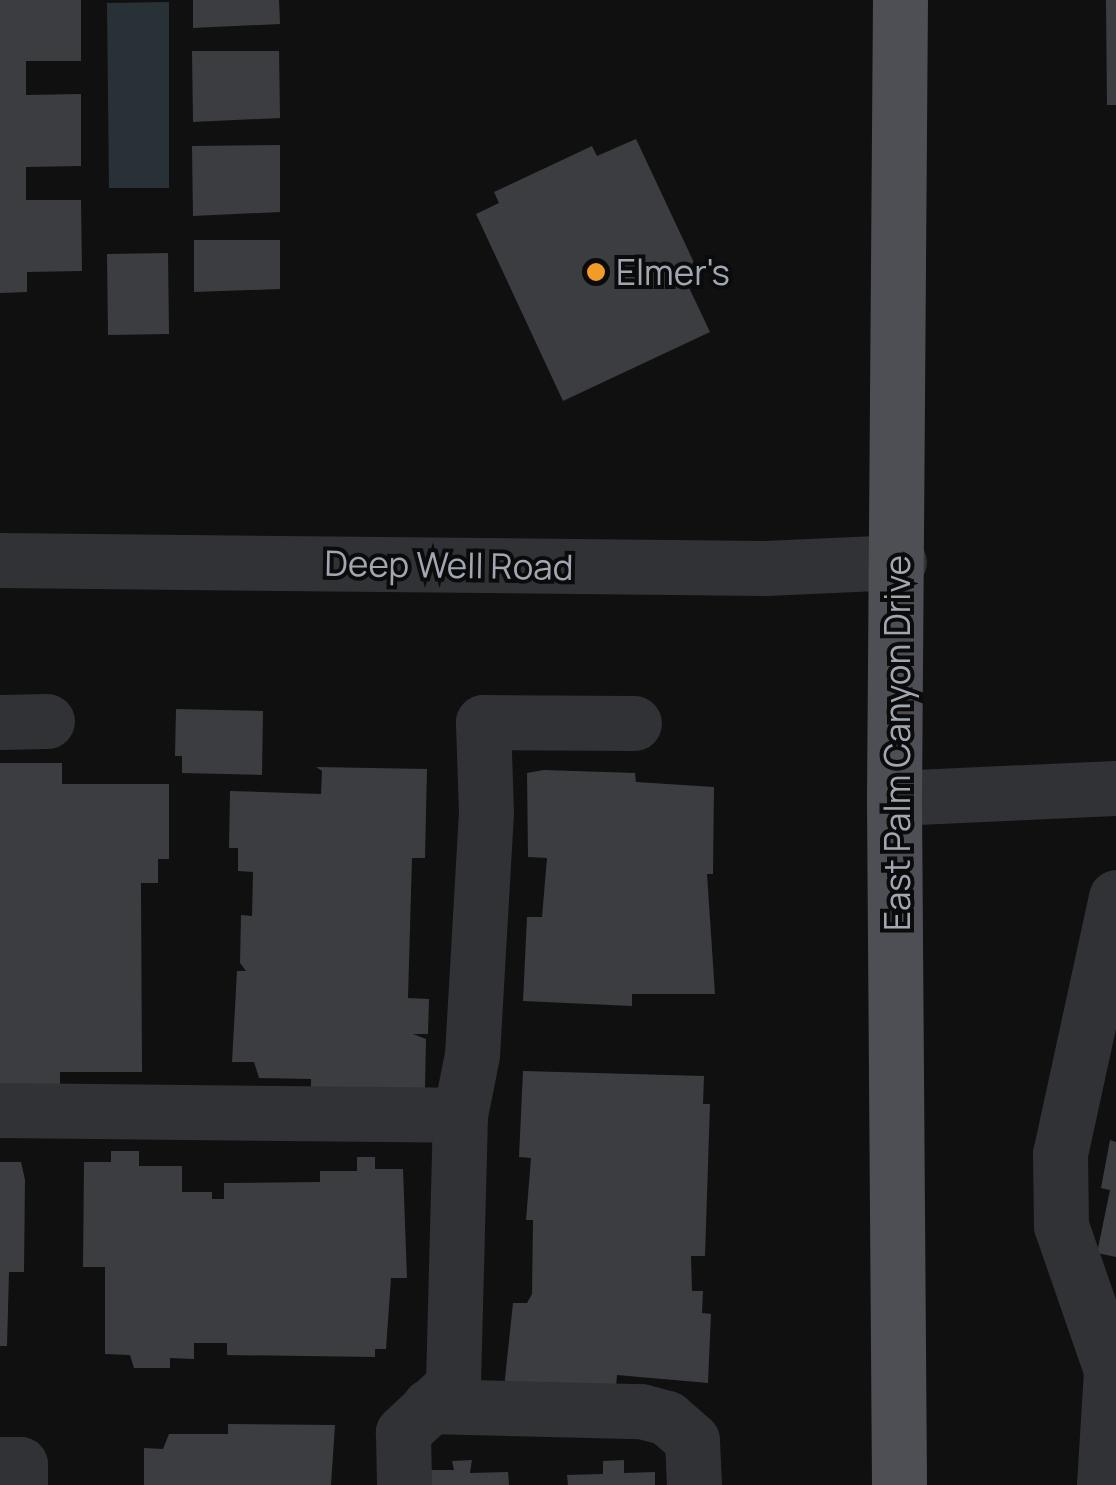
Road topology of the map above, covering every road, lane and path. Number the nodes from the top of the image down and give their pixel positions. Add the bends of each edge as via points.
1 (900, 0) edge
2 (0, 560) edge
3 (898, 562) junction
4 (634, 723) dead end
5 (1094, 789) edge
6 (894, 798) junction
7 (1116, 897) edge
8 (0, 1110) edge
9 (460, 1115) junction
10 (429, 1406) junction
11 (0, 1464) edge
12 (20, 1485) edge
13 (404, 1485) edge
14 (694, 1485) edge
15 (899, 1485) edge
16 (1104, 1485) edge

1 - 3 main road, East Palm Canyon Drive
2 - 3 street, Deep Well Road via 765,568
3 - 6 main road, East Palm Canyon Drive
4 - 9 street via 483,722 486,812 472,1056
5 - 6 street
6 - 15 main road, East Palm Canyon Drive
7 - 16 street via 1060,1154 1061,1226 1111,1370
8 - 9 street
9 - 10 street via 453,1385
10 - 13 street via 403,1432
10 - 14 street via 641,1411 667,1418 692,1440
11 - 12 street via 20,1464

